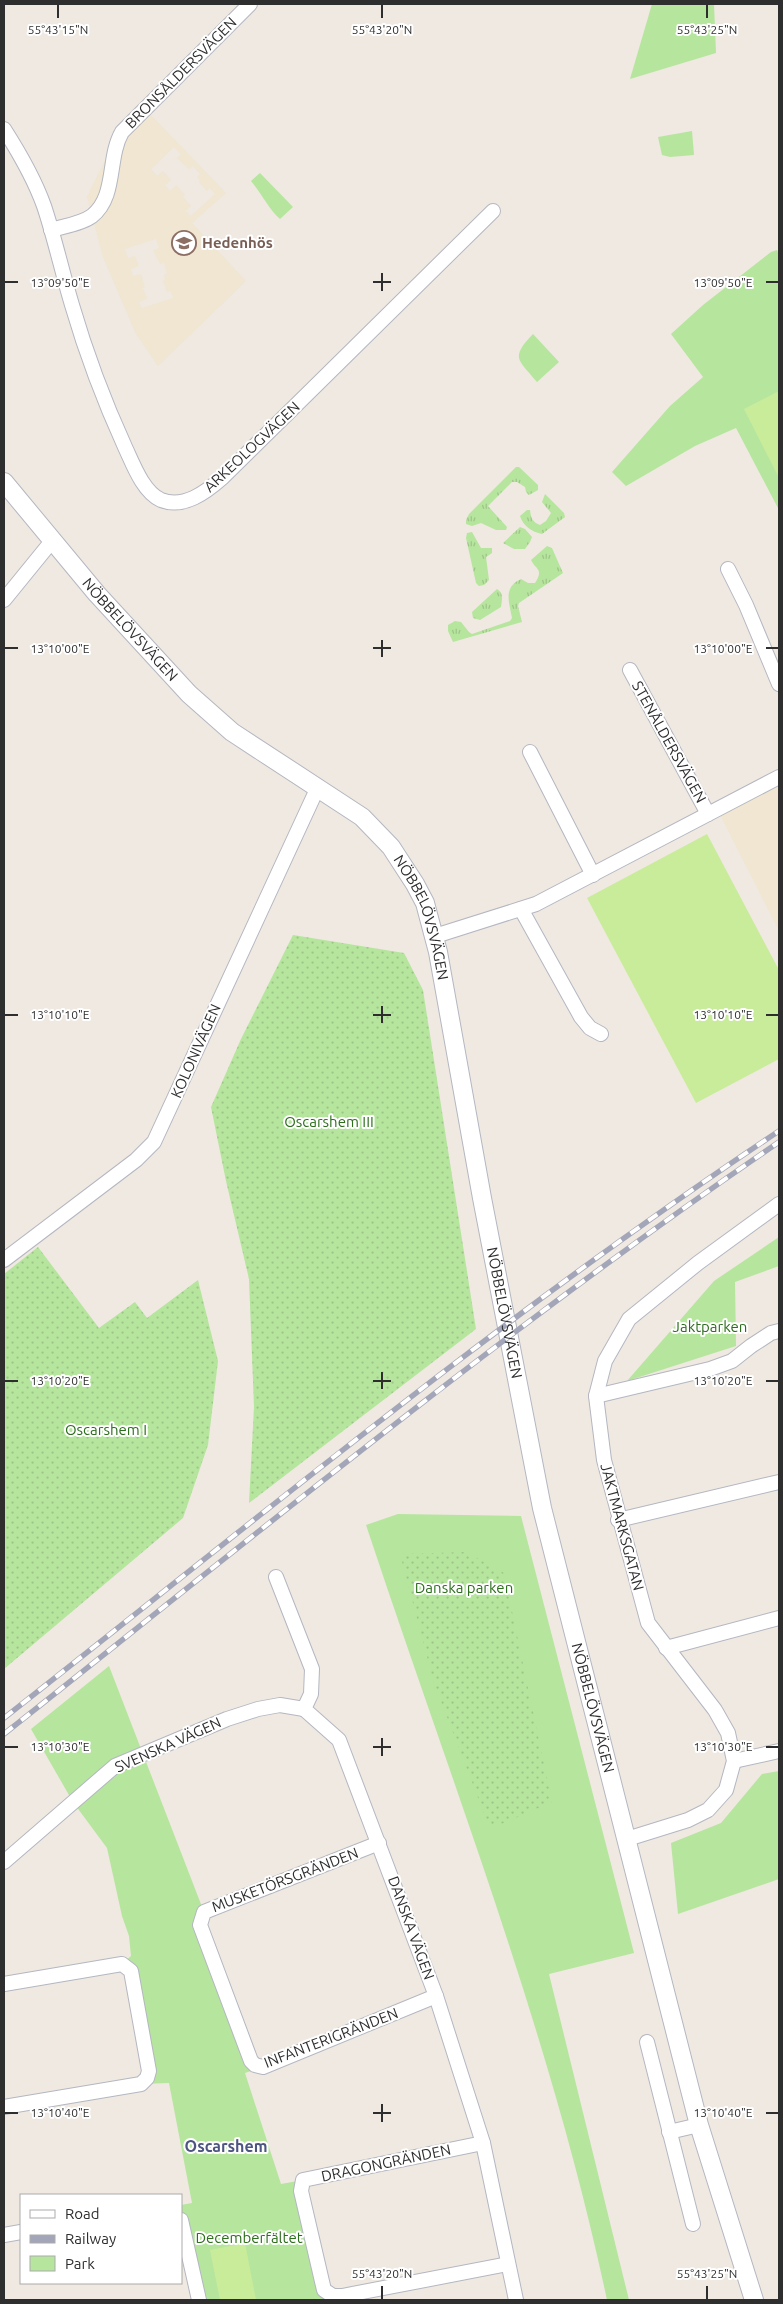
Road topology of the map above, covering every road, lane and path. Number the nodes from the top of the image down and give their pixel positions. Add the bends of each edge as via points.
1 (250, 4) edge
2 (4, 129) edge
3 (493, 211) dead end
4 (51, 230) junction
5 (4, 482) edge
6 (52, 541) junction
7 (728, 569) dead end
8 (4, 600) edge
9 (630, 670) dead end
10 (779, 684) edge
11 (530, 752) dead end
12 (779, 777) edge
13 (318, 788) junction
14 (708, 814) junction
15 (593, 875) junction
16 (521, 909) junction
17 (435, 936) junction
18 (601, 1034) dead end
19 (779, 1204) edge
20 (4, 1260) edge
21 (779, 1331) edge
22 (596, 1396) junction
23 (779, 1482) edge
24 (618, 1520) junction
25 (276, 1577) dead end
26 (779, 1618) edge
27 (666, 1648) junction
28 (304, 1710) junction
29 (779, 1751) edge
30 (734, 1761) junction
31 (627, 1838) junction
32 (379, 1843) junction
33 (4, 1862) edge
34 (221, 1982) joint
35 (4, 1984) edge
36 (436, 1996) junction
37 (647, 2042) dead end
38 (4, 2108) edge
39 (699, 2125) junction
40 (669, 2132) junction
41 (483, 2143) junction
42 (182, 2224) edge
43 (693, 2224) dead end
44 (20, 2232) edge
45 (4, 2235) edge
46 (508, 2264) junction
47 (199, 2300) edge
48 (516, 2300) edge
49 (754, 2300) edge

1 - 4 street, BRONSÅLDERSVÄGEN via 122,132 114,151 106,196 92,216
2 - 4 street, ARKEOLOGVÄGEN via 31,175
3 - 4 street, ARKEOLOGVÄGEN via 219,481 189,500 174,502 162,500 144,483 116,426 84,344
5 - 6 street, NÖBBELÖVSVÄGEN
6 - 8 street
6 - 13 street, NÖBBELÖVSVÄGEN via 208,712 232,732
7 - 10 street
9 - 14 street, STENÅLDERSVÄGEN
11 - 15 street
12 - 14 street, STENÅLDERSVÄGEN
13 - 17 street, NÖBBELÖVSVÄGEN via 362,817 390,847 418,890
13 - 20 street, KOLONIVÄGEN via 154,1142 136,1160
14 - 15 street, STENÅLDERSVÄGEN
15 - 16 street, STENÅLDERSVÄGEN
16 - 17 street, STENÅLDERSVÄGEN
16 - 18 street via 581,1018
17 - 31 street, NÖBBELÖVSVÄGEN via 542,1508
19 - 22 street, JAKTMARKSGATAN via 629,1319 605,1361
21 - 22 street via 732,1361 710,1369
22 - 24 street, JAKTMARKSGATAN via 604,1460
23 - 24 street
24 - 27 street, JAKTMARKSGATAN via 648,1623
25 - 28 street via 312,1669 311,1694
26 - 27 street
27 - 30 street, JAKTMARKSGATAN via 715,1710 728,1733
28 - 32 street, DANSKA VÄGEN via 339,1740
28 - 33 street, SVENSKA VÄGEN via 280,1705 258,1709 218,1722 114,1766
29 - 30 street
30 - 31 street, JAKTMARKSGATAN via 726,1790 708,1810 688,1820
31 - 39 street, NÖBBELÖVSVÄGEN
32 - 34 street, MUSKETÖRSGRÄNDEN via 204,1912 200,1925
32 - 36 street, DANSKA VÄGEN
34 - 36 street, INFANTERIGRÄNDEN via 251,2061 263,2067
35 - 38 street via 122,1964 131,1971 149,2071 141,2084
36 - 41 street, DANSKA VÄGEN
37 - 40 street
39 - 40 street
39 - 49 street, NÖBBELÖVSVÄGEN
40 - 43 street
41 - 46 street, DANSKA VÄGEN
41 - 46 street, DRAGONGRÄNDEN via 303,2180 301,2191 324,2290 337,2296
42 - 47 street
44 - 45 street
46 - 48 street, DANSKA VÄGEN

